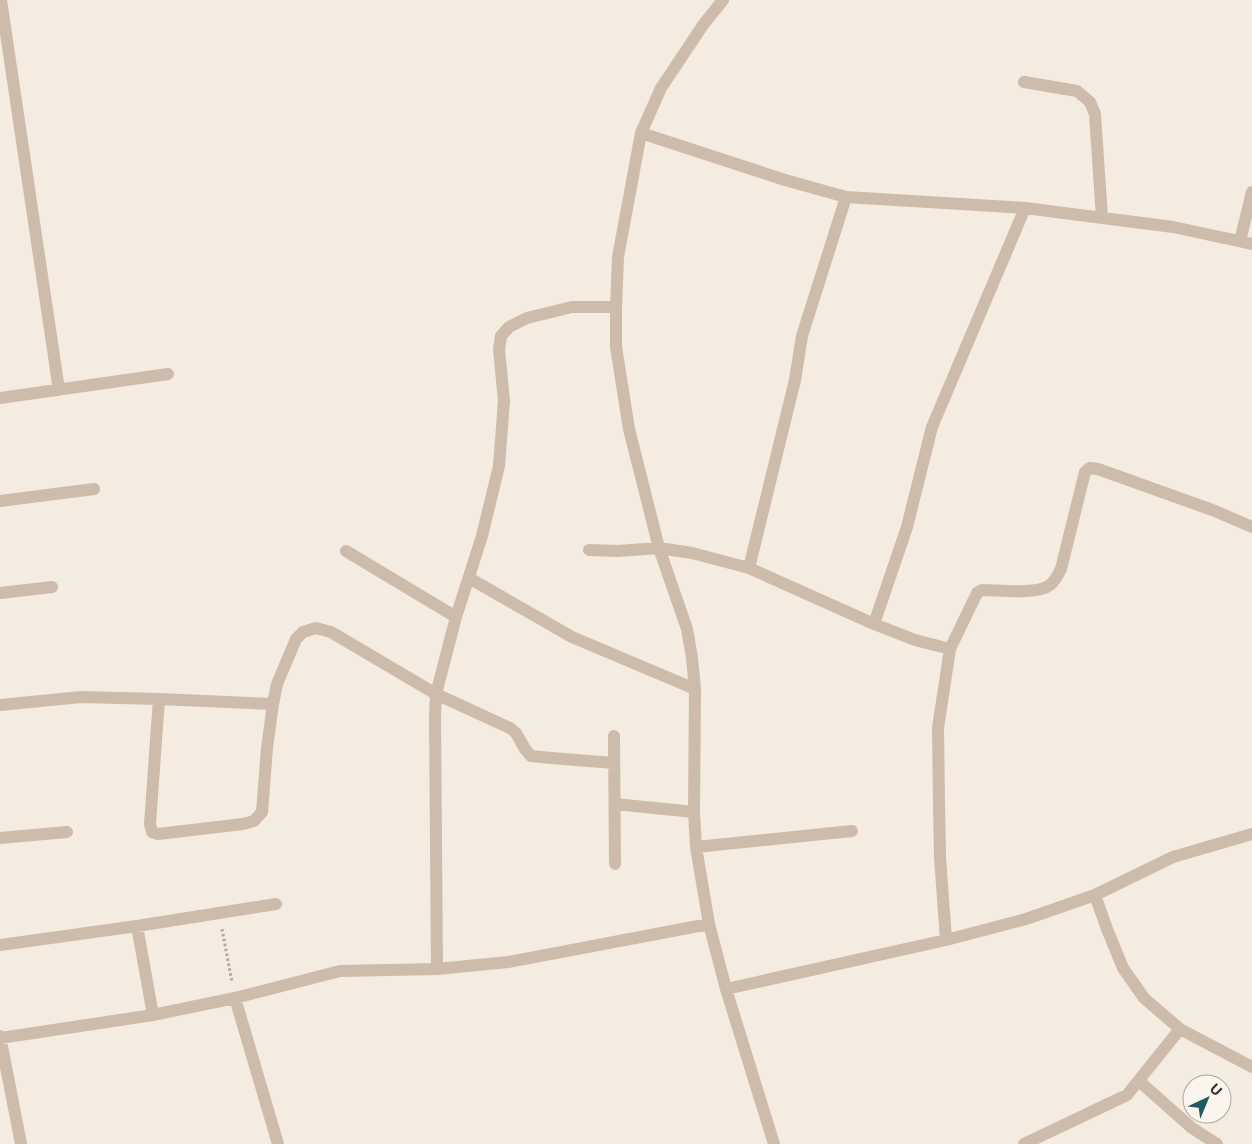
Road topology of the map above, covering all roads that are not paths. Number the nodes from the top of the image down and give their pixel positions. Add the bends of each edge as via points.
1 (1, 0) edge
2 (723, 0) edge
3 (1024, 82) dead end
4 (641, 132) junction
5 (1252, 192) edge
6 (846, 197) junction
7 (1025, 208) junction
8 (1102, 218) junction
9 (1246, 242) edge
10 (616, 307) junction
11 (168, 374) dead end
12 (59, 390) junction
13 (0, 398) edge
14 (94, 488) dead end
15 (0, 501) edge
16 (1252, 527) edge
17 (660, 548) junction
18 (589, 550) dead end
19 (346, 551) dead end
20 (749, 568) junction
21 (469, 578) junction
22 (52, 587) dead end
23 (0, 593) edge
24 (456, 617) junction
25 (874, 624) junction
26 (950, 649) junction
27 (695, 689) junction
28 (436, 694) junction
29 (159, 699) junction
30 (273, 704) junction
31 (0, 706) edge
32 (614, 736) dead end
33 (614, 762) junction
34 (615, 804) junction
35 (694, 812) junction
36 (852, 831) dead end
37 (67, 832) dead end
38 (1252, 834) edge
39 (0, 838) edge
40 (696, 847) junction
41 (615, 864) dead end
42 (1095, 895) junction
43 (276, 904) dead end
44 (709, 924) junction
45 (137, 926) junction
46 (946, 940) junction
47 (0, 945) edge
48 (436, 969) junction
49 (726, 989) junction
50 (235, 998) junction
51 (153, 1015) junction
52 (1180, 1029) junction
53 (0, 1037) edge
54 (1252, 1067) edge
55 (1139, 1081) junction
56 (21, 1144) edge
57 (278, 1144) edge
58 (774, 1144) edge
59 (1024, 1144) edge
60 (1217, 1144) edge

1 - 12 street
2 - 4 street via 661,88
3 - 8 street via 1077,91 1090,102 1095,114
4 - 6 street
4 - 10 street via 618,257
5 - 9 street
6 - 7 street
6 - 20 street via 802,336 795,380
7 - 8 street
7 - 25 street via 932,427 907,527
8 - 9 street via 1173,227
10 - 17 street via 616,348 629,429
10 - 21 street via 572,307 527,318 509,327 501,336 499,350 504,401 499,466
11 - 12 street
12 - 13 street
14 - 15 street
16 - 26 street via 1090,468 1085,472 1056,579 1048,586 1031,591 982,590
17 - 18 street
17 - 20 street
17 - 27 street via 687,629
19 - 24 street
20 - 25 street
21 - 24 street
21 - 27 street via 572,637
22 - 23 street
24 - 28 street
25 - 26 street
26 - 46 street via 938,728 940,848
27 - 35 street
28 - 30 street via 332,632 316,628 303,632 296,639 277,684
28 - 33 street via 510,728 531,756
28 - 48 street
29 - 30 street
29 - 30 street via 150,824 152,832 158,834 243,824 254,821 262,812
29 - 31 street via 81,697
32 - 33 street
33 - 34 street
34 - 35 street
34 - 41 street
35 - 40 street
36 - 40 street
37 - 39 street
38 - 42 street via 1174,857
40 - 44 street
42 - 46 street via 1026,919
42 - 52 street via 1122,968 1144,998
43 - 45 street
44 - 48 street via 508,962
44 - 49 street
45 - 47 street
45 - 51 street
46 - 49 street
48 - 50 street via 340,971
49 - 58 street
50 - 51 street
50 - 57 street
51 - 53 street
52 - 54 street
52 - 55 street
53 - 56 street
55 - 59 street via 1127,1095
55 - 60 street via 1192,1128

